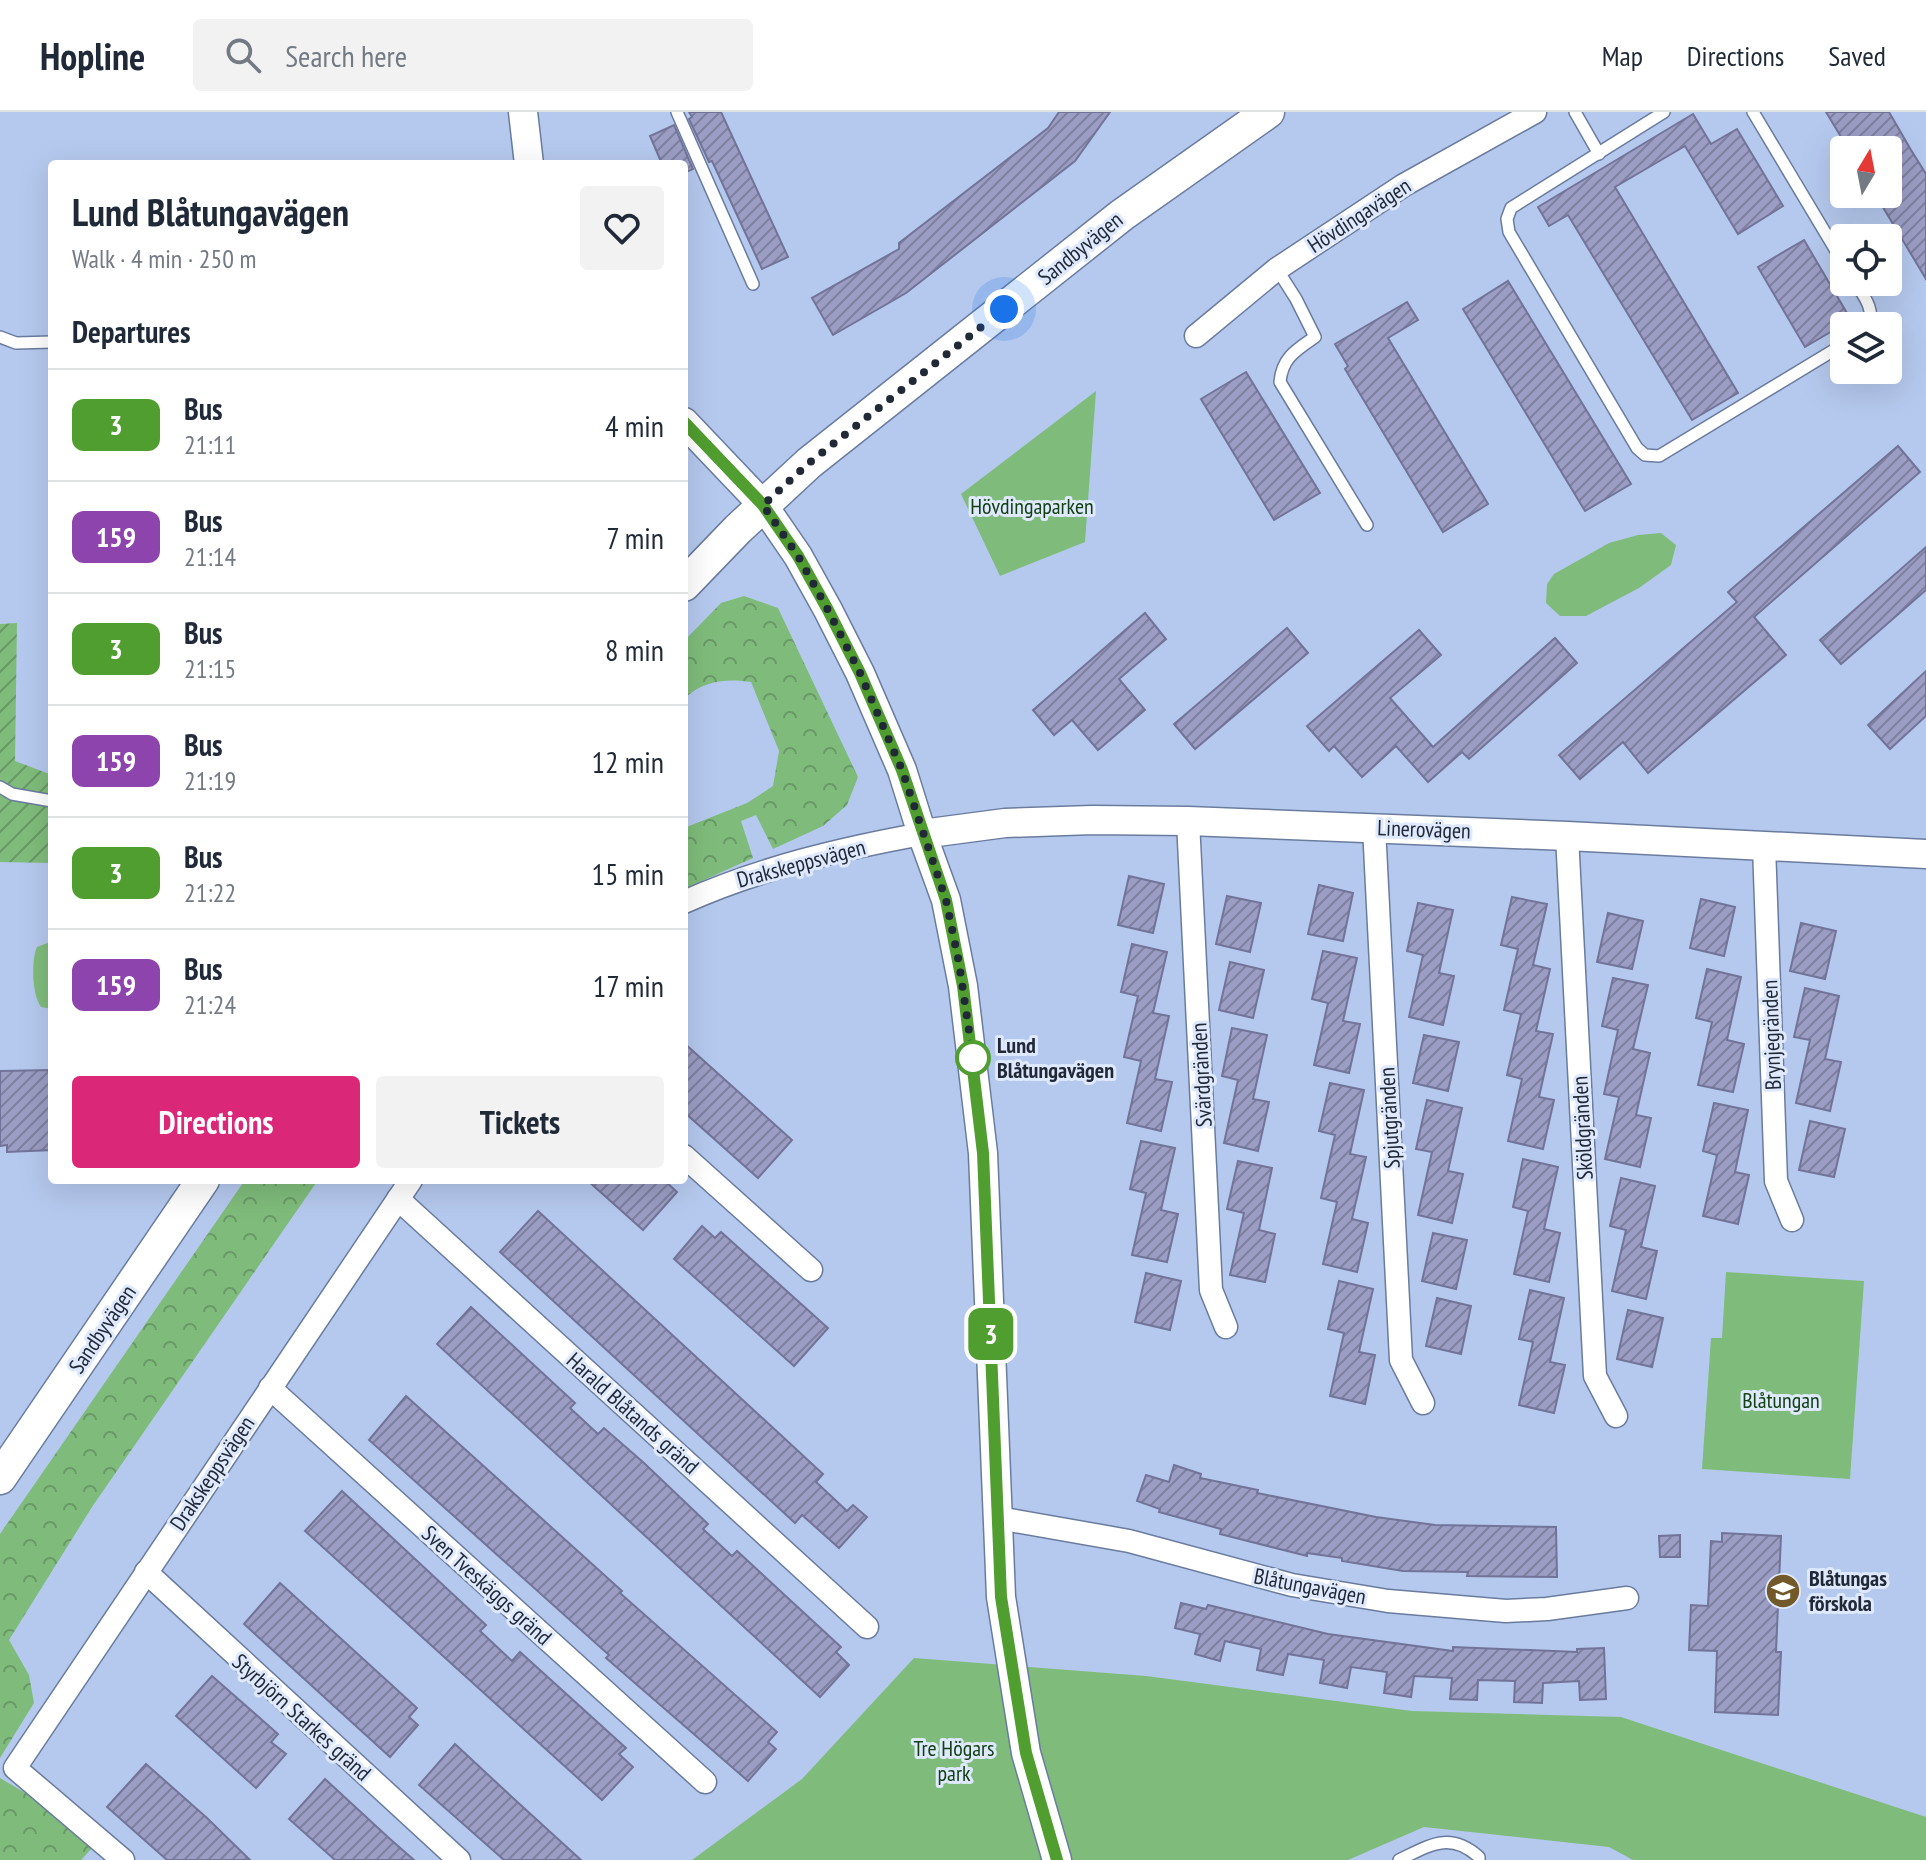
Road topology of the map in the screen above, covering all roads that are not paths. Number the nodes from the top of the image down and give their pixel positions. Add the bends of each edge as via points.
1 (523, 112) edge
2 (677, 112) edge
3 (1268, 112) edge
4 (1535, 112) edge
5 (1575, 112) edge
6 (1664, 112) edge
7 (1753, 112) edge
8 (1599, 154) junction
9 (529, 160) edge
10 (1830, 241) edge
11 (1277, 269) junction
12 (753, 284) dead end
13 (1196, 336) dead end
14 (0, 337) edge
15 (48, 342) edge
16 (1830, 352) edge
17 (688, 426) edge
18 (763, 505) junction
19 (1367, 525) dead end
20 (688, 581) edge
21 (0, 787) edge
22 (48, 800) edge
23 (1188, 821) junction
24 (1374, 827) junction
25 (922, 834) junction
26 (1567, 836) junction
27 (1764, 846) junction
28 (1926, 854) edge
29 (688, 900) edge
30 (688, 1160) edge
31 (200, 1184) edge
32 (408, 1184) edge
33 (398, 1199) junction
34 (1792, 1220) dead end
35 (811, 1270) dead end
36 (1226, 1327) dead end
37 (270, 1388) junction
38 (1423, 1403) dead end
39 (1616, 1416) dead end
40 (0, 1478) edge
41 (998, 1518) junction
42 (146, 1572) junction
43 (1627, 1598) dead end
44 (867, 1627) dead end
45 (705, 1782) dead end
46 (1405, 1859) edge
47 (123, 1860) edge
48 (459, 1860) edge
49 (1057, 1860) edge
50 (1479, 1860) edge

1 - 9 street
2 - 12 lane
3 - 18 main road, Sandbyvägen via 1122,215
4 - 11 street, Hövdingavägen via 1404,185
5 - 8 lane
6 - 8 lane
7 - 10 lane
8 - 16 lane via 1511,208 1507,219 1517,246 1645,455 1659,456
11 - 13 street, Hövdingavägen
11 - 19 lane via 1315,337 1287,357 1280,382
14 - 15 lane via 16,343
17 - 18 street
18 - 20 main road, Sandbyvägen
18 - 25 street via 807,570 860,673 902,770
21 - 22 lane
23 - 24 street, Linerovägen
23 - 25 street, Linerovägen via 1005,823
23 - 36 street, Svärdgränden via 1211,1290
24 - 26 street, Linerovägen
24 - 38 street, Spjutgränden via 1401,1360
25 - 29 street, Drakskeppsvägen via 790,862
25 - 41 street via 955,941 982,1137
26 - 27 street, Linerovägen
26 - 39 street, Sköldgränden via 1595,1376
27 - 28 street, Linerovägen
27 - 34 street, Brynjegränden via 1776,1181
30 - 35 street
31 - 40 main road, Sandbyvägen
32 - 33 street, Drakskeppsvägen
33 - 37 street, Drakskeppsvägen
33 - 44 street, Harald Blåtands gränd
37 - 42 street, Drakskeppsvägen
37 - 45 street, Sven Tveskäggs gränd
41 - 43 street, Blåtungavägen via 1129,1541 1292,1585 1388,1601 1506,1611
41 - 49 street via 1001,1597 1018,1714
42 - 47 street, Drakskeppsvägen via 15,1768
42 - 48 street, Styrbjörn Starkes gränd
46 - 50 lane via 1436,1842 1467,1846

